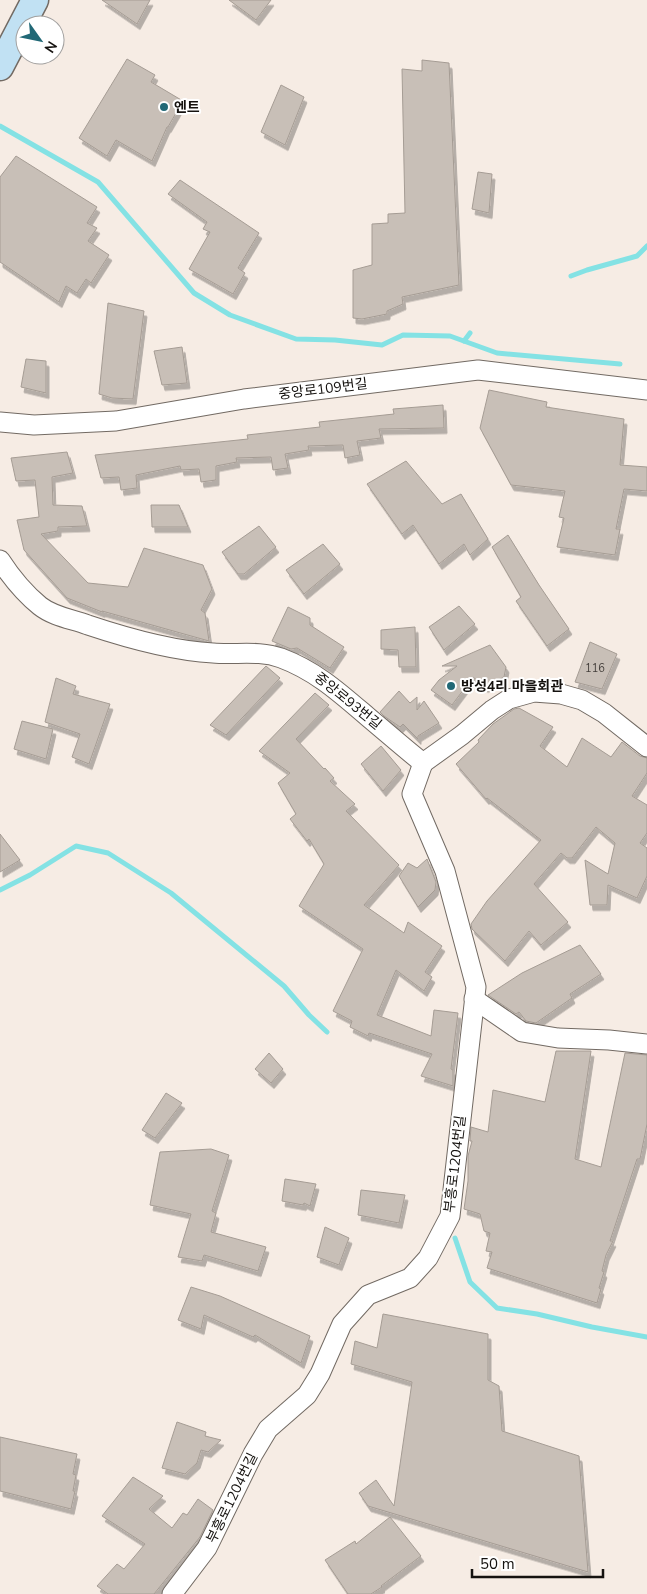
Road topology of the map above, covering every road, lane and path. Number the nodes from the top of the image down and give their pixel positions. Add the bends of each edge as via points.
1 (35, 0) edge
2 (0, 67) edge
3 (647, 390) edge
4 (0, 422) edge
5 (0, 560) edge
6 (647, 747) edge
7 (423, 763) junction
8 (474, 999) junction
9 (647, 1044) edge
10 (172, 1594) edge

1 - 2 street
3 - 4 street, 중앙로109번길 via 478,370 244,400 116,421 34,425
5 - 7 street, 중앙로93번길 via 16,583 40,606 62,618 186,651 257,653 279,657 306,668
6 - 7 street via 582,700 534,692 509,699
7 - 8 street, 부흥로1204번길 via 412,794 445,871 476,988
8 - 9 street via 522,1032 558,1038
8 - 10 street, 부흥로1204번길 via 450,1216 428,1258 410,1278 368,1295 342,1324 318,1378 307,1395 268,1429 207,1548

